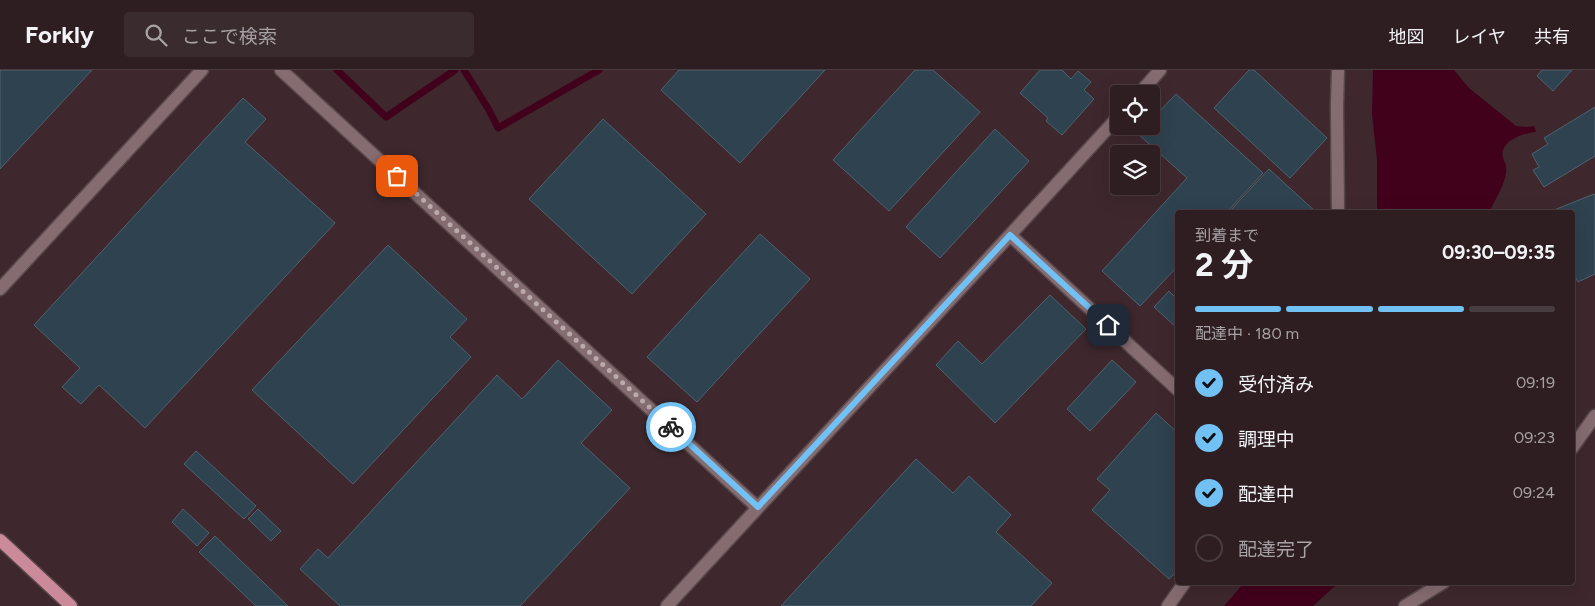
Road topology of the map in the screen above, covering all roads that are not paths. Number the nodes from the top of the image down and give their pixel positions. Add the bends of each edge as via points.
1 (202, 70) edge
2 (281, 70) edge
3 (1160, 70) edge
4 (1338, 70) edge
5 (1147, 85) edge
6 (1110, 126) edge
7 (1338, 210) edge
8 (1010, 235) junction
9 (0, 289) edge
10 (1175, 387) edge
11 (1595, 416) edge
12 (1575, 444) edge
13 (758, 507) junction
14 (0, 540) edge
15 (1183, 585) edge
16 (1439, 585) edge
17 (70, 606) edge
18 (667, 606) edge
19 (1168, 606) edge
20 (1405, 606) edge

1 - 9 street
2 - 13 street
3 - 5 street
4 - 7 street
6 - 8 street
8 - 10 street
8 - 13 street
11 - 12 street
13 - 18 street
14 - 17 main road
15 - 19 street
16 - 20 street

